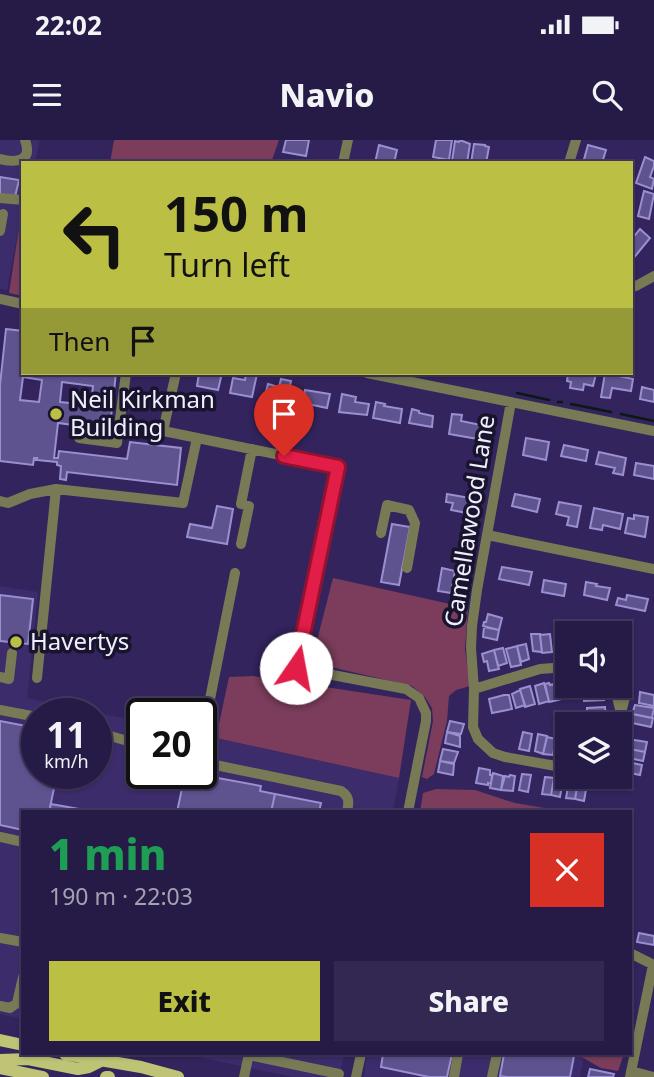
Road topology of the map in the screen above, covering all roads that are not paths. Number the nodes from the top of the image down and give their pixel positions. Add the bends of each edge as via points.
1 (25, 140) edge
2 (348, 140) edge
3 (576, 140) edge
4 (0, 159) edge
5 (343, 161) edge
6 (570, 161) edge
7 (0, 198) edge
8 (21, 200) edge
9 (4, 214) dead end
10 (0, 231) edge
11 (654, 276) edge
12 (633, 286) edge
13 (0, 299) edge
14 (21, 304) edge
15 (126, 375) edge
16 (176, 375) edge
17 (377, 375) edge
18 (511, 402) junction
19 (120, 422) junction
20 (163, 431) junction
21 (654, 431) edge
22 (79, 438) dead end
23 (197, 438) junction
24 (252, 449) junction
25 (56, 489) junction
26 (0, 501) edge
27 (381, 533) dead end
28 (487, 535) junction
29 (241, 544) dead end
30 (407, 568) dead end
31 (654, 569) edge
32 (235, 573) dead end
33 (12, 653) dead end
34 (555, 668) edge
35 (0, 677) edge
36 (37, 678) dead end
37 (474, 689) junction
38 (210, 698) edge
39 (0, 710) edge
40 (21, 714) edge
41 (217, 765) edge
42 (555, 766) edge
43 (347, 810) edge
44 (408, 810) edge
45 (0, 837) edge
46 (21, 842) edge
47 (0, 938) edge
48 (21, 942) edge
49 (632, 954) edge
50 (653, 965) edge
51 (20, 1003) edge
52 (0, 1006) edge
53 (0, 1040) edge
54 (21, 1045) edge
55 (77, 1055) edge
56 (249, 1055) edge
57 (361, 1055) edge
58 (458, 1055) edge
59 (497, 1055) edge
60 (102, 1057) edge
61 (275, 1057) edge
62 (0, 1060) edge
63 (0, 1068) edge
64 (339, 1074) dead end
65 (631, 1074) edge
66 (40, 1077) edge
67 (178, 1077) edge
68 (244, 1077) edge
69 (356, 1077) edge
70 (454, 1077) edge
71 (492, 1077) edge
72 (653, 1077) edge

1 - 4 street via 23,158 17,162
2 - 5 street
3 - 6 street
7 - 8 street
9 - 10 street
11 - 12 street
13 - 14 street
15 - 19 street
16 - 20 street
17 - 18 street
18 - 21 street
18 - 28 street, Camellawood Lane
19 - 20 street
19 - 22 street via 117,443
20 - 23 street
23 - 24 street
23 - 25 street via 183,503
24 - 29 street via 241,504 249,506
24 - 44 street via 338,467 296,668 406,689 419,698 426,721
25 - 26 street via 8,503
25 - 36 street
27 - 30 street via 387,505 409,510 415,523
28 - 31 street
28 - 37 street, Camellawood Lane via 472,625
32 - 38 street
33 - 35 street via 9,679
34 - 37 street
37 - 42 street, Camellawood Lane via 473,727 486,748 505,757
39 - 40 street
41 - 43 street via 341,792 349,802
45 - 46 street
47 - 48 street
49 - 50 street
50 - 65 street
51 - 52 street
53 - 54 main road
55 - 60 main road
56 - 68 street
57 - 69 street
58 - 70 street
59 - 71 street
60 - 62 main road via 78,1069 28,1059
60 - 67 main road
61 - 64 street
63 - 66 main road
65 - 72 street

